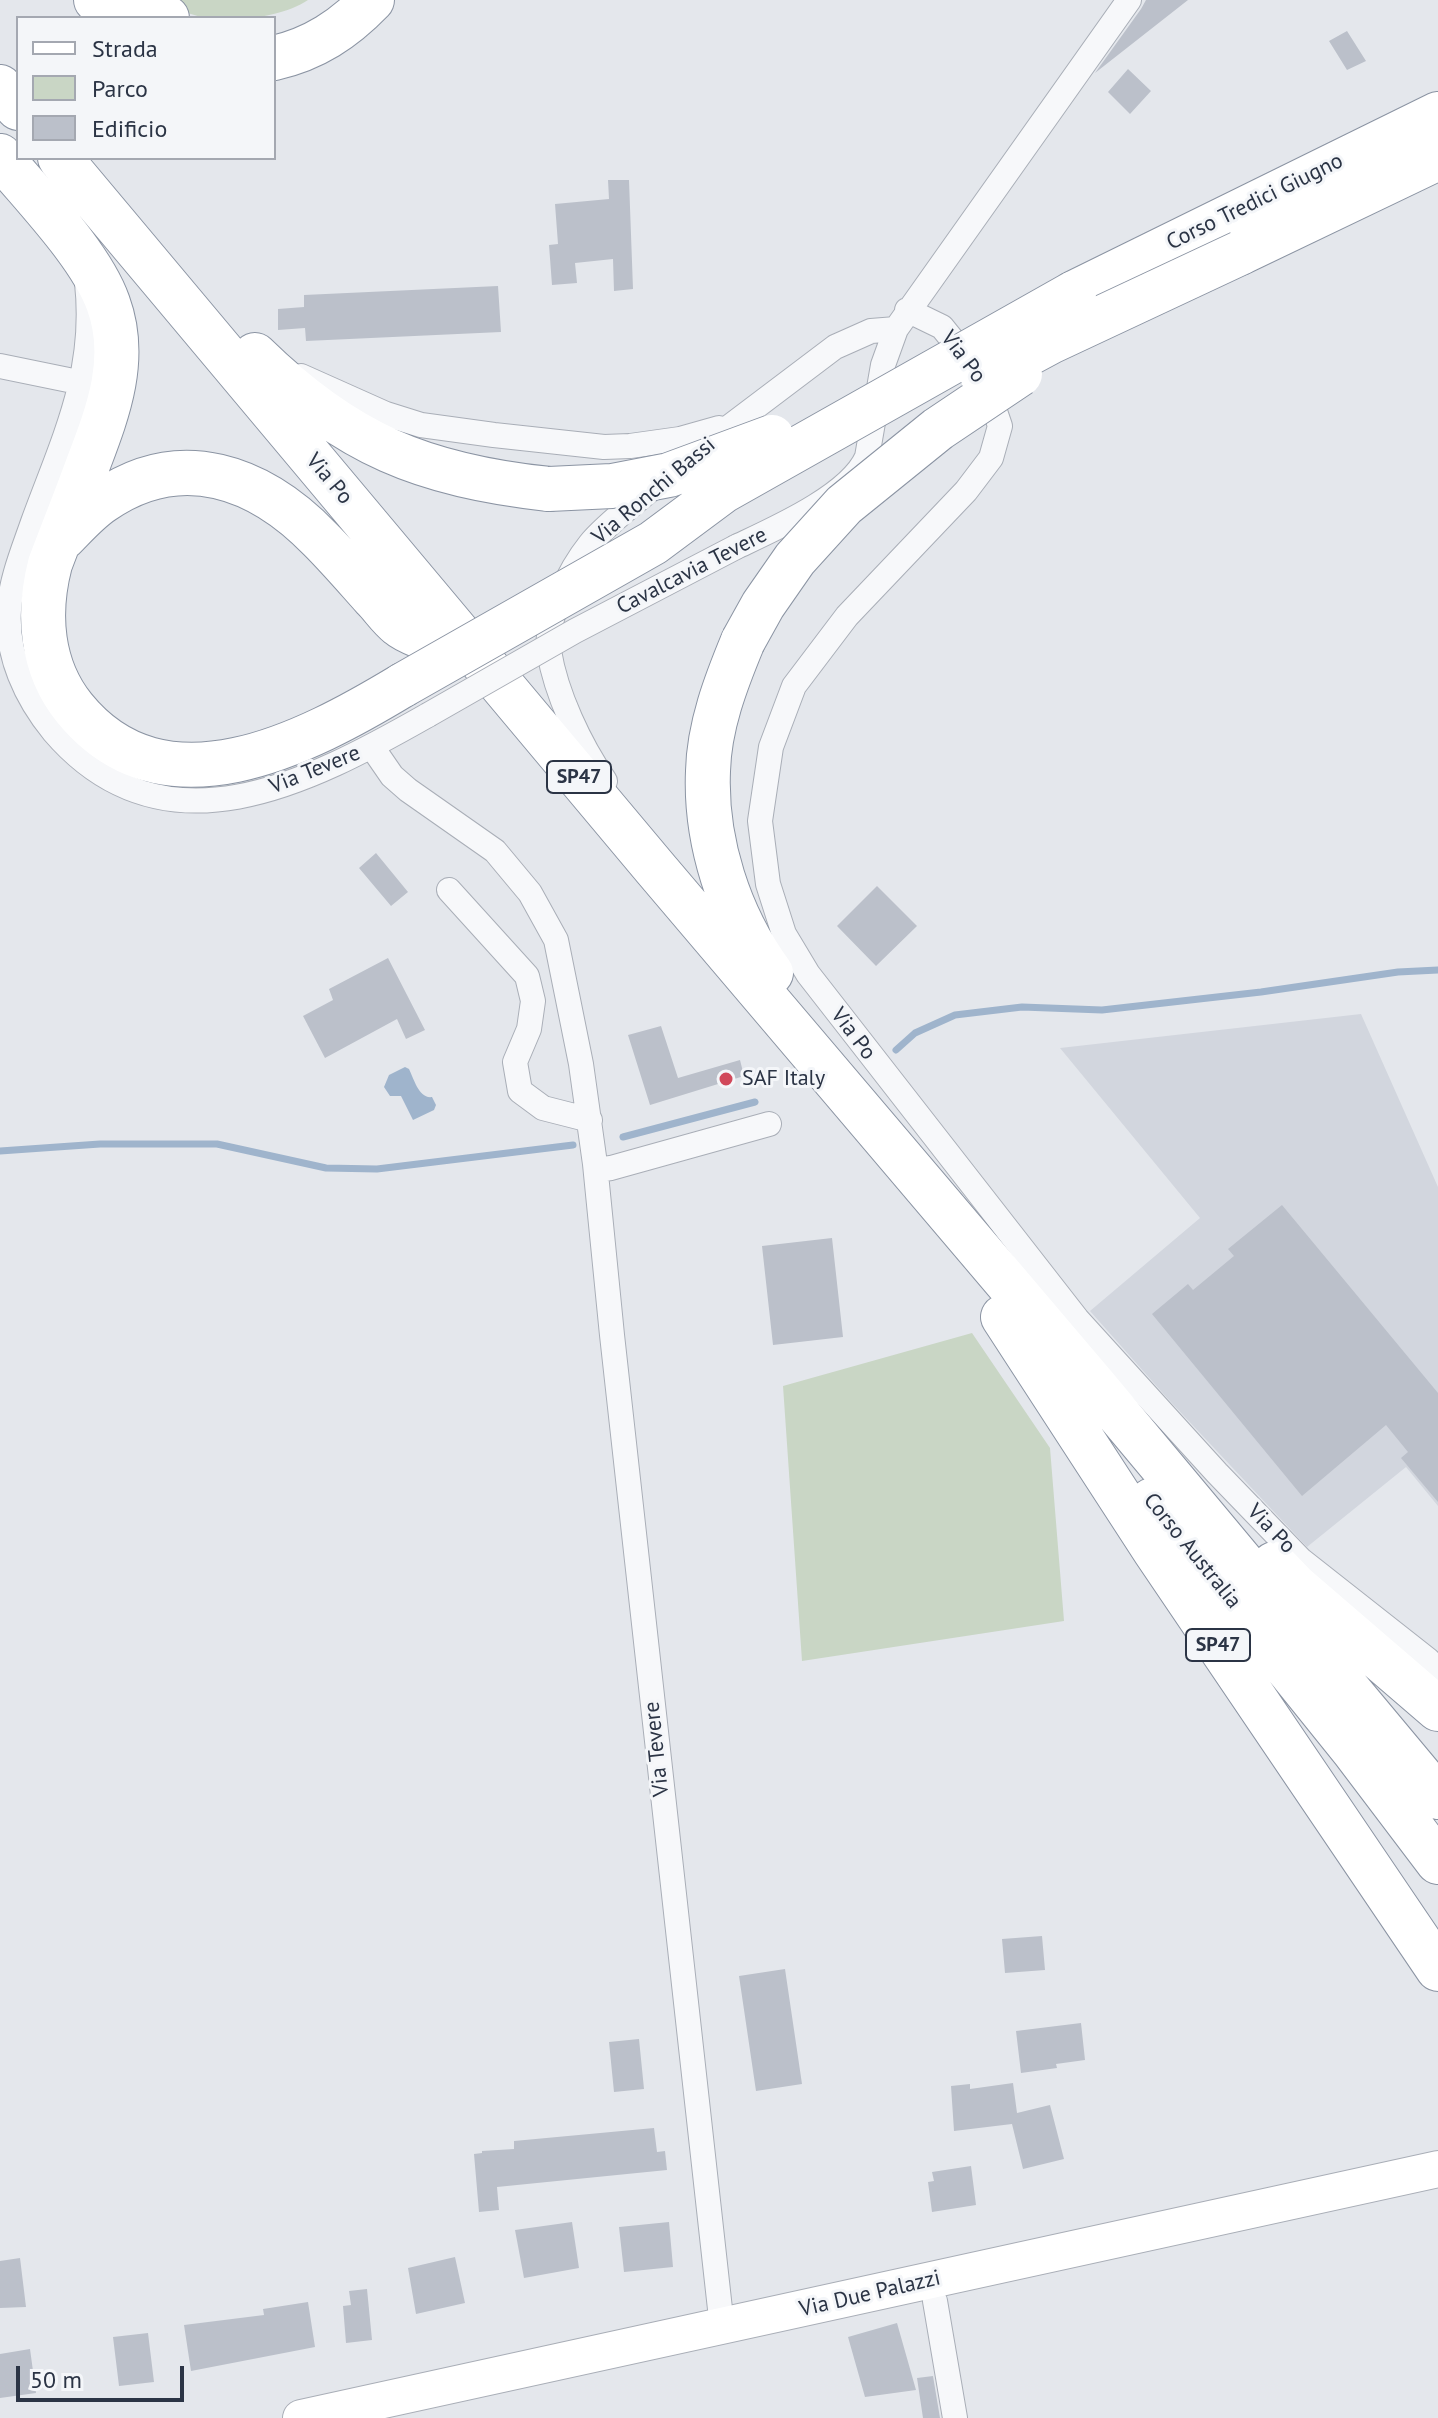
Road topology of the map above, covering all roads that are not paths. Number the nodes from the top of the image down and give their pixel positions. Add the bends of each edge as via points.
1 (96, 0) edge
2 (137, 0) edge
3 (330, 0) edge
4 (372, 0) edge
5 (1129, 0) edge
6 (112, 16) edge
7 (163, 16) edge
8 (276, 28) edge
9 (276, 57) edge
10 (0, 87) edge
11 (16, 106) edge
12 (1438, 114) edge
13 (0, 129) edge
14 (16, 148) edge
15 (0, 156) edge
16 (1438, 158) edge
17 (27, 160) edge
18 (64, 162) edge
19 (1240, 253) junction
20 (84, 260) junction
21 (1074, 293) junction
22 (902, 319) junction
23 (249, 349) junction
24 (0, 366) edge
25 (83, 383) junction
26 (737, 423) junction
27 (59, 542) junction
28 (656, 542) junction
29 (416, 700) junction
30 (483, 701) dead end
31 (372, 747) junction
32 (655, 868) junction
33 (449, 890) dead end
34 (590, 1120) junction
35 (769, 1124) dead end
36 (596, 1170) junction
37 (932, 1195) junction
38 (1003, 1317) junction
39 (1094, 1385) junction
40 (1438, 1670) edge
41 (1438, 1709) edge
42 (1438, 1797) edge
43 (1438, 1862) edge
44 (1438, 1969) edge
45 (1438, 2169) edge
46 (935, 2301) dead end
47 (722, 2327) junction
48 (301, 2418) edge
49 (955, 2418) edge

1 - 6 highway
2 - 7 highway
3 - 8 highway
4 - 9 highway via 318,43
5 - 22 street
10 - 11 highway
12 - 21 highway, Corso Tredici Giugno
13 - 14 highway
15 - 20 highway
16 - 19 highway, Corso Tredici Giugno
17 - 27 highway, Via Po via 431,641 399,625 298,518 271,497 224,478 176,473 130,486 104,500
18 - 23 highway
18 - 32 highway, Via Po / SP47
19 - 28 highway, bridge via 1050,342 734,511
19 - 37 highway, bridge via 1013,378 908,451 844,505 795,559 763,605 731,670 707,770 714,843 731,902 759,956
20 - 25 street, Via Tevere via 89,342
20 - 27 highway via 108,303 116,372 109,408
21 - 23 highway, bridge via 798,427 724,457 635,482 549,489 475,479 390,451 320,411
21 - 28 highway, bridge via 723,491
22 - 26 street, Via Ronchi Bassi via 835,347
22 - 29 street, Cavalcavia Tevere, bridge via 883,365 867,457 861,471 832,495 575,631
22 - 40 street, Via Po via 942,327 984,379 1000,426 991,458 966,491 847,616 794,686 771,747 760,821 768,884 784,934 879,1068 1077,1319 1301,1560
23 - 26 street, Via Ronchi Bassi via 317,384 421,425 604,447 680,439
24 - 25 street
25 - 31 street, Via Tevere via 15,573 9,611 17,668 43,719 66,745 117,784 172,799 205,801 279,788
26 - 32 street, Via Ronchi Bassi via 674,468 591,542 553,614 549,649 564,703 591,761
27 - 29 highway via 42,613 49,660 85,720 132,753 188,766 236,760 345,719
28 - 29 highway, bridge
29 - 31 street, Cavalcavia Tevere
30 - 38 highway, SP47
31 - 34 street, Via Tevere via 392,776 495,851 530,893 556,940
32 - 37 highway, Via Po / SP47
33 - 34 street via 527,976 533,1001 529,1029 515,1062 520,1091 543,1108
34 - 36 street, Via Tevere
35 - 36 street
36 - 47 street, Via Tevere
37 - 39 highway, Via Po / SP47
38 - 43 highway, Corso Australia / SP47
38 - 44 highway, SP47
39 - 41 highway, SP47 via 1295,1586
39 - 42 highway, Corso Australia / SP47
45 - 47 street, Via Due Palazzi
46 - 49 street
47 - 48 street, Via Due Palazzi

